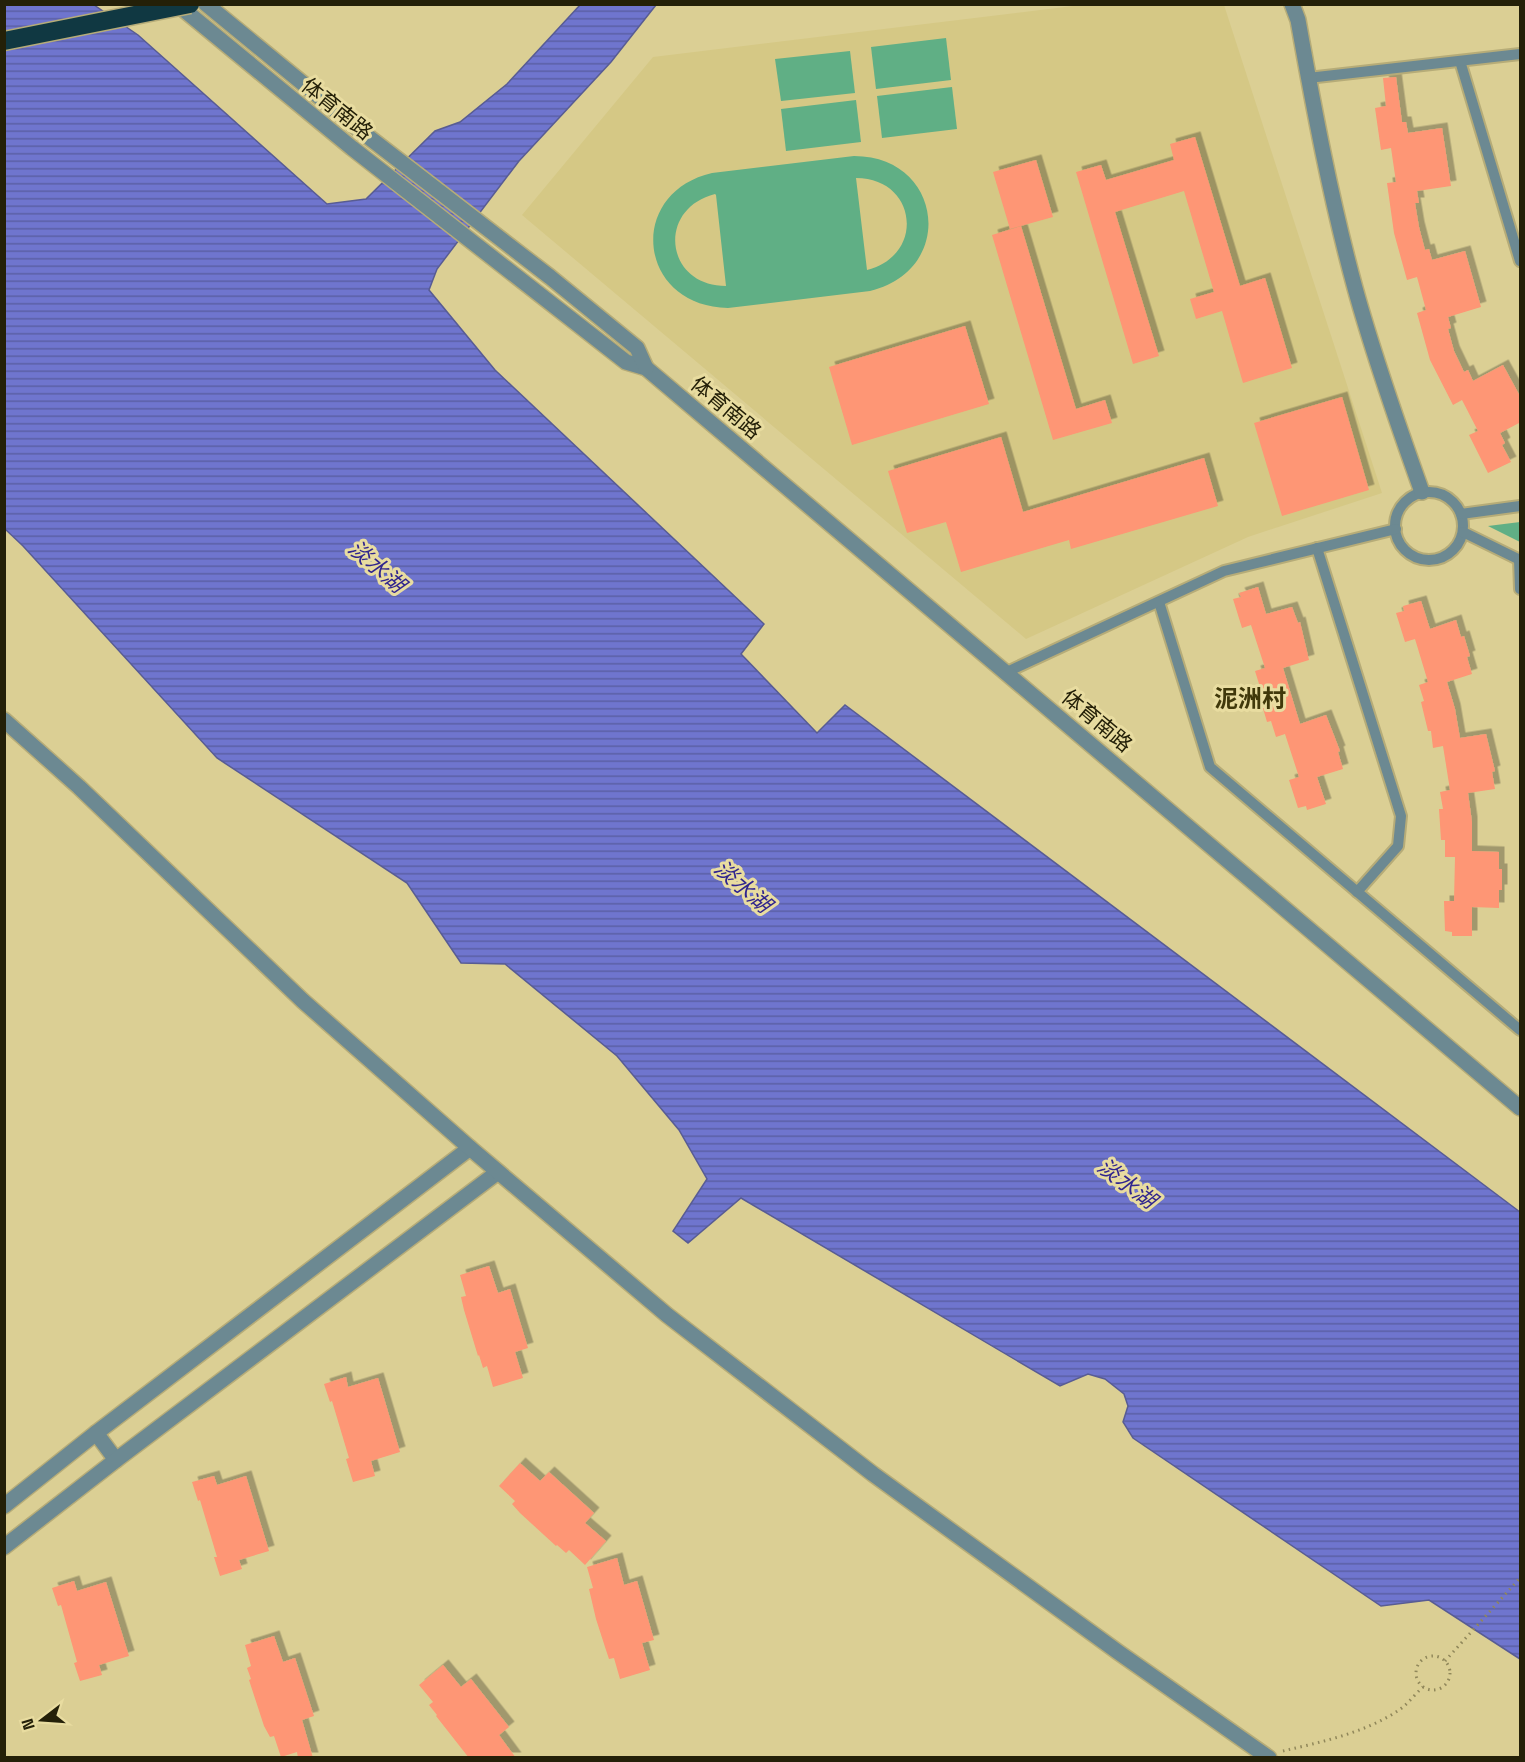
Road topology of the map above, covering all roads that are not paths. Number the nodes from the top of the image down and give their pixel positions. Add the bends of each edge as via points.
1 (177, 4) edge
2 (190, 4) edge
3 (206, 4) edge
4 (1292, 4) edge
5 (4, 41) edge
6 (1521, 54) edge
7 (1460, 61) junction
8 (1308, 78) junction
9 (1521, 261) edge
10 (646, 368) junction
11 (1422, 492) junction
12 (1521, 506) edge
13 (1461, 514) junction
14 (1396, 529) junction
15 (1463, 532) junction
16 (1317, 548) junction
17 (1520, 559) edge
18 (1521, 589) edge
19 (1159, 602) junction
20 (1006, 672) junction
21 (4, 720) edge
22 (1357, 892) junction
23 (1521, 1030) edge
24 (1521, 1108) edge
25 (470, 1148) junction
26 (498, 1172) junction
27 (96, 1433) junction
28 (116, 1460) junction
29 (4, 1506) edge
30 (4, 1546) edge
31 (1267, 1756) edge

1 - 10 street, 体育南路 via 352,148 626,362
2 - 5 highway, bridge
3 - 10 street, 体育南路 via 638,348
4 - 8 street
6 - 7 lane
7 - 8 lane
7 - 9 lane
8 - 11 street via 1355,288
10 - 20 street, 体育南路
11 - 13 lane via 1449,498
11 - 14 lane via 1399,510
12 - 13 lane
13 - 15 lane
14 - 15 lane via 1403,547 1428,560 1446,555
14 - 16 lane
15 - 17 lane
16 - 19 lane via 1224,572
16 - 22 lane via 1401,816 1398,846
17 - 18 lane
19 - 20 lane
19 - 22 lane via 1210,767
20 - 24 street, 体育南路
21 - 25 street via 303,1001
22 - 23 lane
25 - 26 street
25 - 27 street
26 - 28 street
26 - 31 street via 667,1315 873,1474
27 - 28 street
27 - 29 street
28 - 30 street

